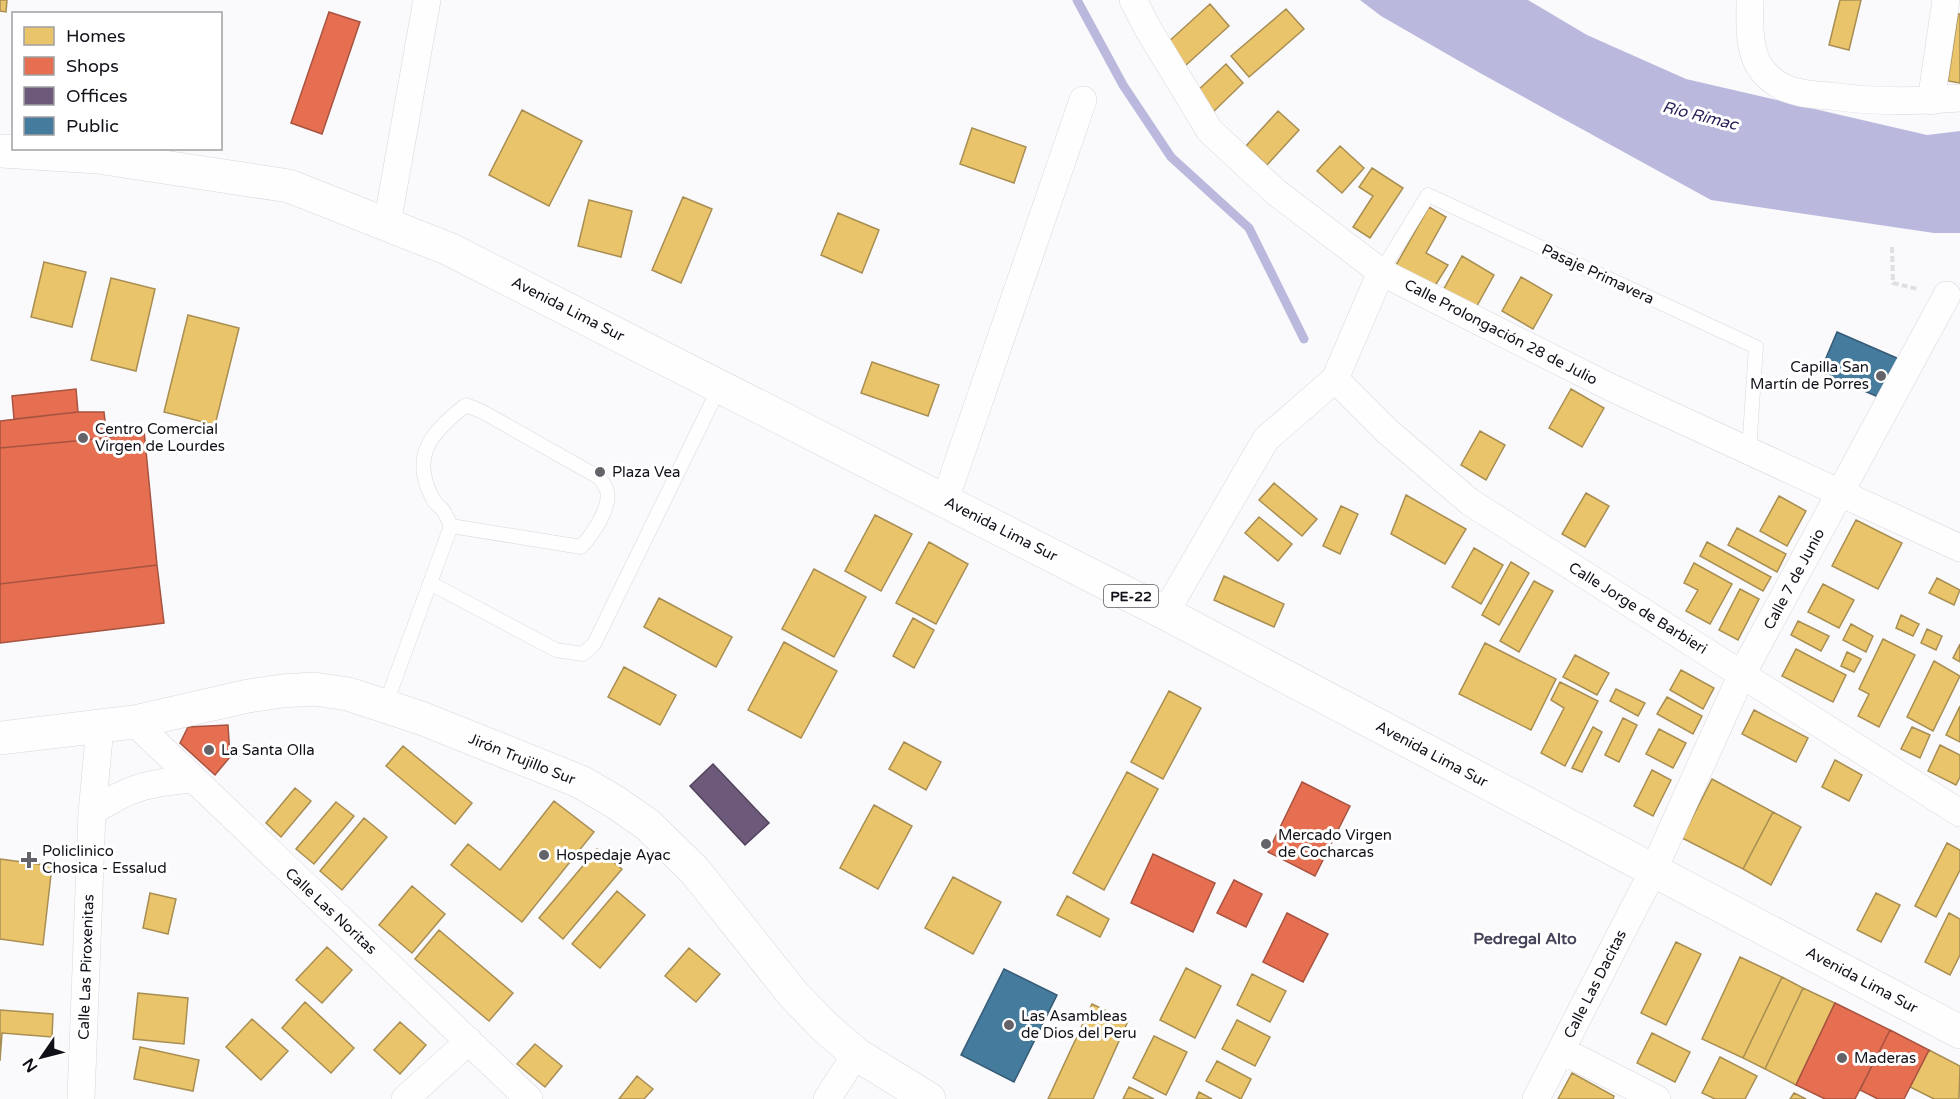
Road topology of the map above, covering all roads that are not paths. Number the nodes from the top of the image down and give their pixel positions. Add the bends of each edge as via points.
1 (427, 0) edge
2 (1133, 0) edge
3 (1750, 0) edge
4 (1946, 0) edge
5 (1960, 98) edge
6 (1083, 100) dead end
7 (1931, 101) junction
8 (0, 151) edge
9 (387, 224) junction
10 (1381, 272) junction
11 (1947, 295) road end
12 (1335, 379) junction
13 (720, 386) junction
14 (1749, 450) junction
15 (1841, 491) junction
16 (945, 500) junction
17 (451, 526) junction
18 (1960, 548) edge
19 (430, 583) junction
20 (1165, 613) junction
21 (1743, 674) junction
22 (385, 706) junction
23 (134, 722) junction
24 (100, 728) junction
25 (0, 738) edge
26 (192, 779) junction
27 (92, 812) junction
28 (1960, 813) edge
29 (1654, 869) junction
30 (1960, 1032) edge
31 (469, 1041) junction
32 (1561, 1050) junction
33 (856, 1054) junction
34 (81, 1099) edge
35 (405, 1099) edge
36 (529, 1099) edge
37 (827, 1099) edge
38 (929, 1099) edge
39 (1536, 1099) edge
40 (1657, 1099) edge

1 - 9 street
2 - 10 street, Calle Prolongación 28 de Julio via 1210,130 1277,193
3 - 7 street via 1751,43 1757,62 1769,78 1784,88 1868,101
4 - 7 street
5 - 7 street
6 - 16 street
8 - 9 main road, Avenida Lima Sur / PE-22 via 98,157 289,186
9 - 13 main road, Avenida Lima Sur / PE-22 via 449,249
10 - 12 street
10 - 14 street, Calle Prolongación 28 de Julio via 1612,388
10 - 14 lane, Pasaje Primavera via 1428,195 1756,347
11 - 15 street, Calle 7 de Junio
12 - 20 street via 1266,439
12 - 21 street, Calle Jorge de Barbieri via 1388,432 1470,502
13 - 16 main road, Avenida Lima Sur / PE-22
13 - 19 lane via 594,644 583,654 556,650
14 - 15 street, Calle Prolongación 28 de Julio
15 - 18 street, Calle Prolongación 28 de Julio
15 - 21 street, Calle 7 de Junio
16 - 20 main road, Avenida Lima Sur / PE-22
17 - 17 lane via 424,481 425,447 442,424 466,405 600,478 607,490 608,501 598,523 580,547
17 - 19 lane
19 - 22 lane
20 - 29 main road, Avenida Lima Sur / PE-22
21 - 28 street, Calle Jorge de Barbieri
21 - 29 street, Calle 7 de Junio
22 - 23 main road, Jirón Trujillo Sur via 348,694 292,690
22 - 33 main road, Jirón Trujillo Sur via 581,782 648,825 695,871 794,994
23 - 24 main road, Jirón Trujillo Sur
23 - 26 street, Calle Las Noritas
24 - 25 main road, Jirón Trujillo Sur
24 - 27 street, Calle Las Piroxenitas
26 - 27 street via 152,783 117,795
26 - 31 street, Calle Las Noritas
27 - 34 street, Calle Las Piroxenitas
29 - 30 main road, Avenida Lima Sur / PE-22
29 - 32 street, Calle Las Dacitas
31 - 35 street
31 - 36 street, Calle Las Noritas
32 - 39 street, Calle Las Dacitas
32 - 40 street
33 - 37 street
33 - 38 main road, Jirón Trujillo Sur

